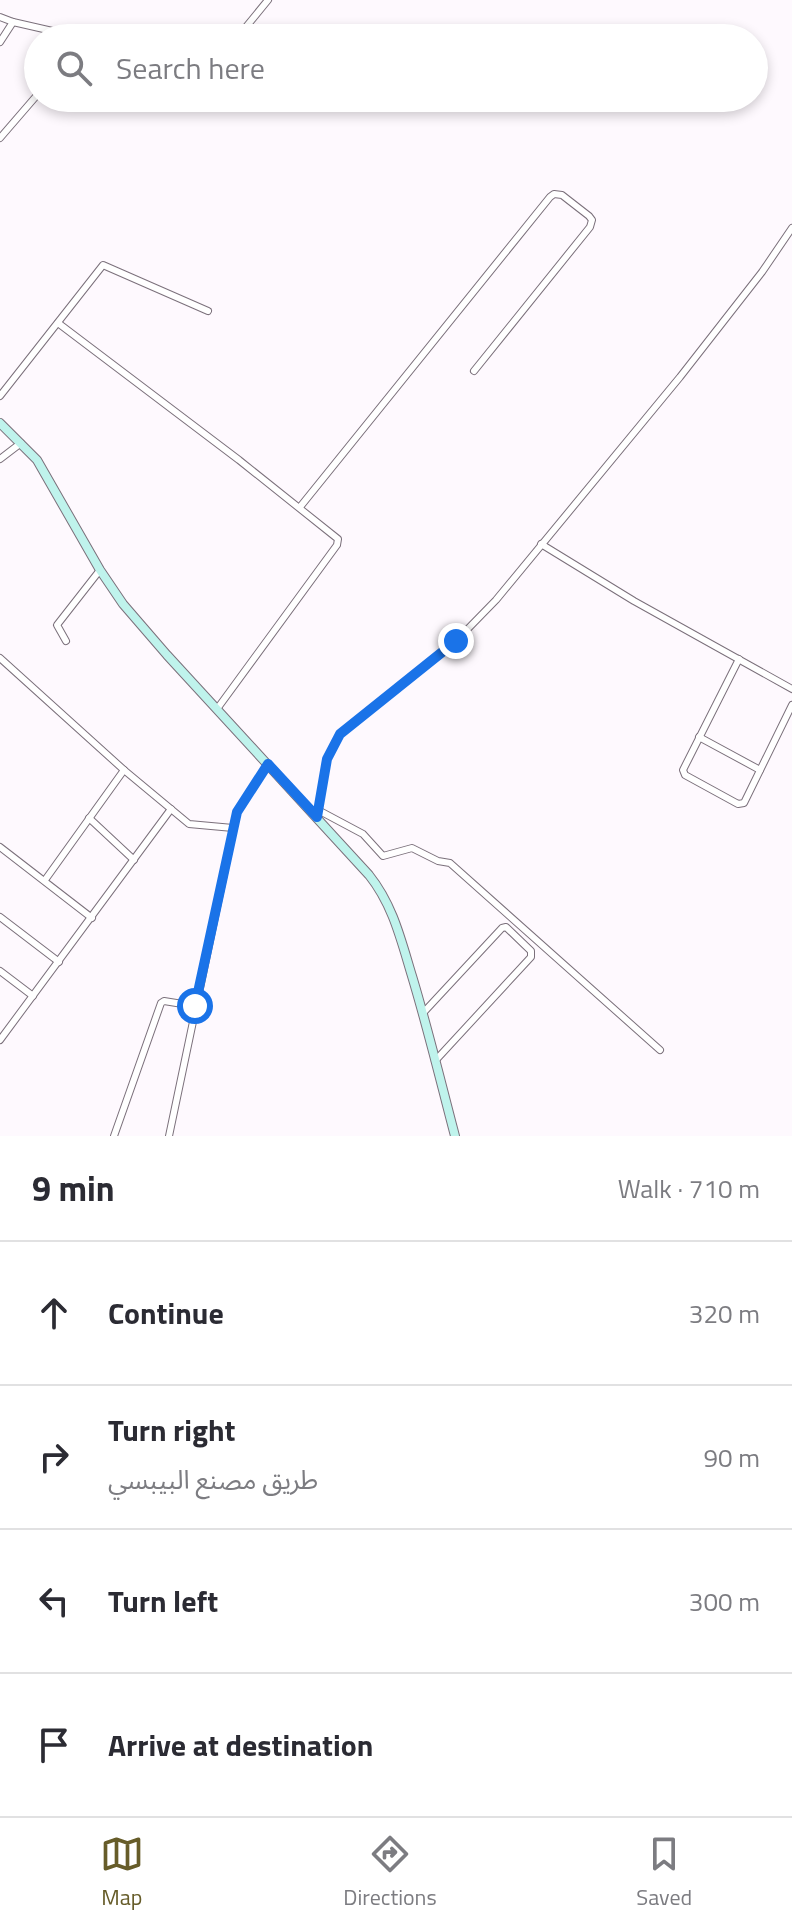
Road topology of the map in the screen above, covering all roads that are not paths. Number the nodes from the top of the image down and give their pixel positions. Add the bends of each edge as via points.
1 (268, 0) edge
2 (0, 17) edge
3 (13, 22) junction
4 (248, 24) edge
5 (24, 25) edge
6 (0, 42) edge
7 (24, 110) edge
8 (0, 138) edge
9 (792, 228) edge
10 (208, 311) dead end
11 (58, 323) junction
12 (474, 371) dead end
13 (0, 396) edge
14 (0, 423) edge
15 (21, 443) junction
16 (0, 459) edge
17 (300, 507) junction
18 (541, 544) junction
19 (100, 570) junction
20 (66, 641) dead end
21 (0, 658) edge
22 (739, 659) junction
23 (792, 689) edge
24 (792, 705) edge
25 (217, 709) junction
26 (699, 737) junction
27 (268, 764) junction
28 (124, 770) junction
29 (760, 770) junction
30 (171, 809) junction
31 (317, 813) junction
32 (89, 818) junction
33 (233, 828) junction
34 (0, 847) edge
35 (134, 860) junction
36 (45, 880) junction
37 (0, 917) edge
38 (92, 918) junction
39 (59, 962) junction
40 (0, 971) edge
41 (33, 996) junction
42 (195, 1006) junction
43 (423, 1013) junction
44 (0, 1025) edge
45 (7, 1031) junction
46 (0, 1040) edge
47 (660, 1050) dead end
48 (435, 1061) junction
49 (114, 1136) edge
50 (169, 1136) edge
51 (455, 1136) edge

1 - 4 street
2 - 3 street
3 - 5 street
3 - 6 street
7 - 8 street
9 - 18 street via 680,377
10 - 11 street via 103,265
11 - 13 street
11 - 17 street
12 - 17 street via 590,227 589,216 558,193
14 - 15 main road
15 - 16 street
15 - 19 main road via 45,471
17 - 25 street via 337,536 337,545
18 - 22 street
18 - 31 street via 456,641 340,734 327,759
19 - 20 street via 57,625
19 - 25 main road via 123,604
21 - 28 street
22 - 23 street
22 - 26 street
24 - 29 street
25 - 27 main road
26 - 29 street
26 - 29 street via 683,773 738,804 744,803
27 - 31 main road
27 - 33 street via 237,812
28 - 30 street
28 - 32 street
30 - 33 street via 189,824
30 - 35 street
31 - 43 main road via 387,900
31 - 47 street via 363,834 383,856 412,848 450,863
32 - 35 street
32 - 36 street
33 - 42 street
34 - 36 street
35 - 38 street
36 - 38 street
37 - 39 street
38 - 39 street
39 - 41 street
40 - 41 street
41 - 45 street
42 - 49 street via 161,1003
42 - 50 street
43 - 48 main road
43 - 48 street via 502,928 531,951 513,979
44 - 45 street
45 - 46 street
48 - 51 main road

